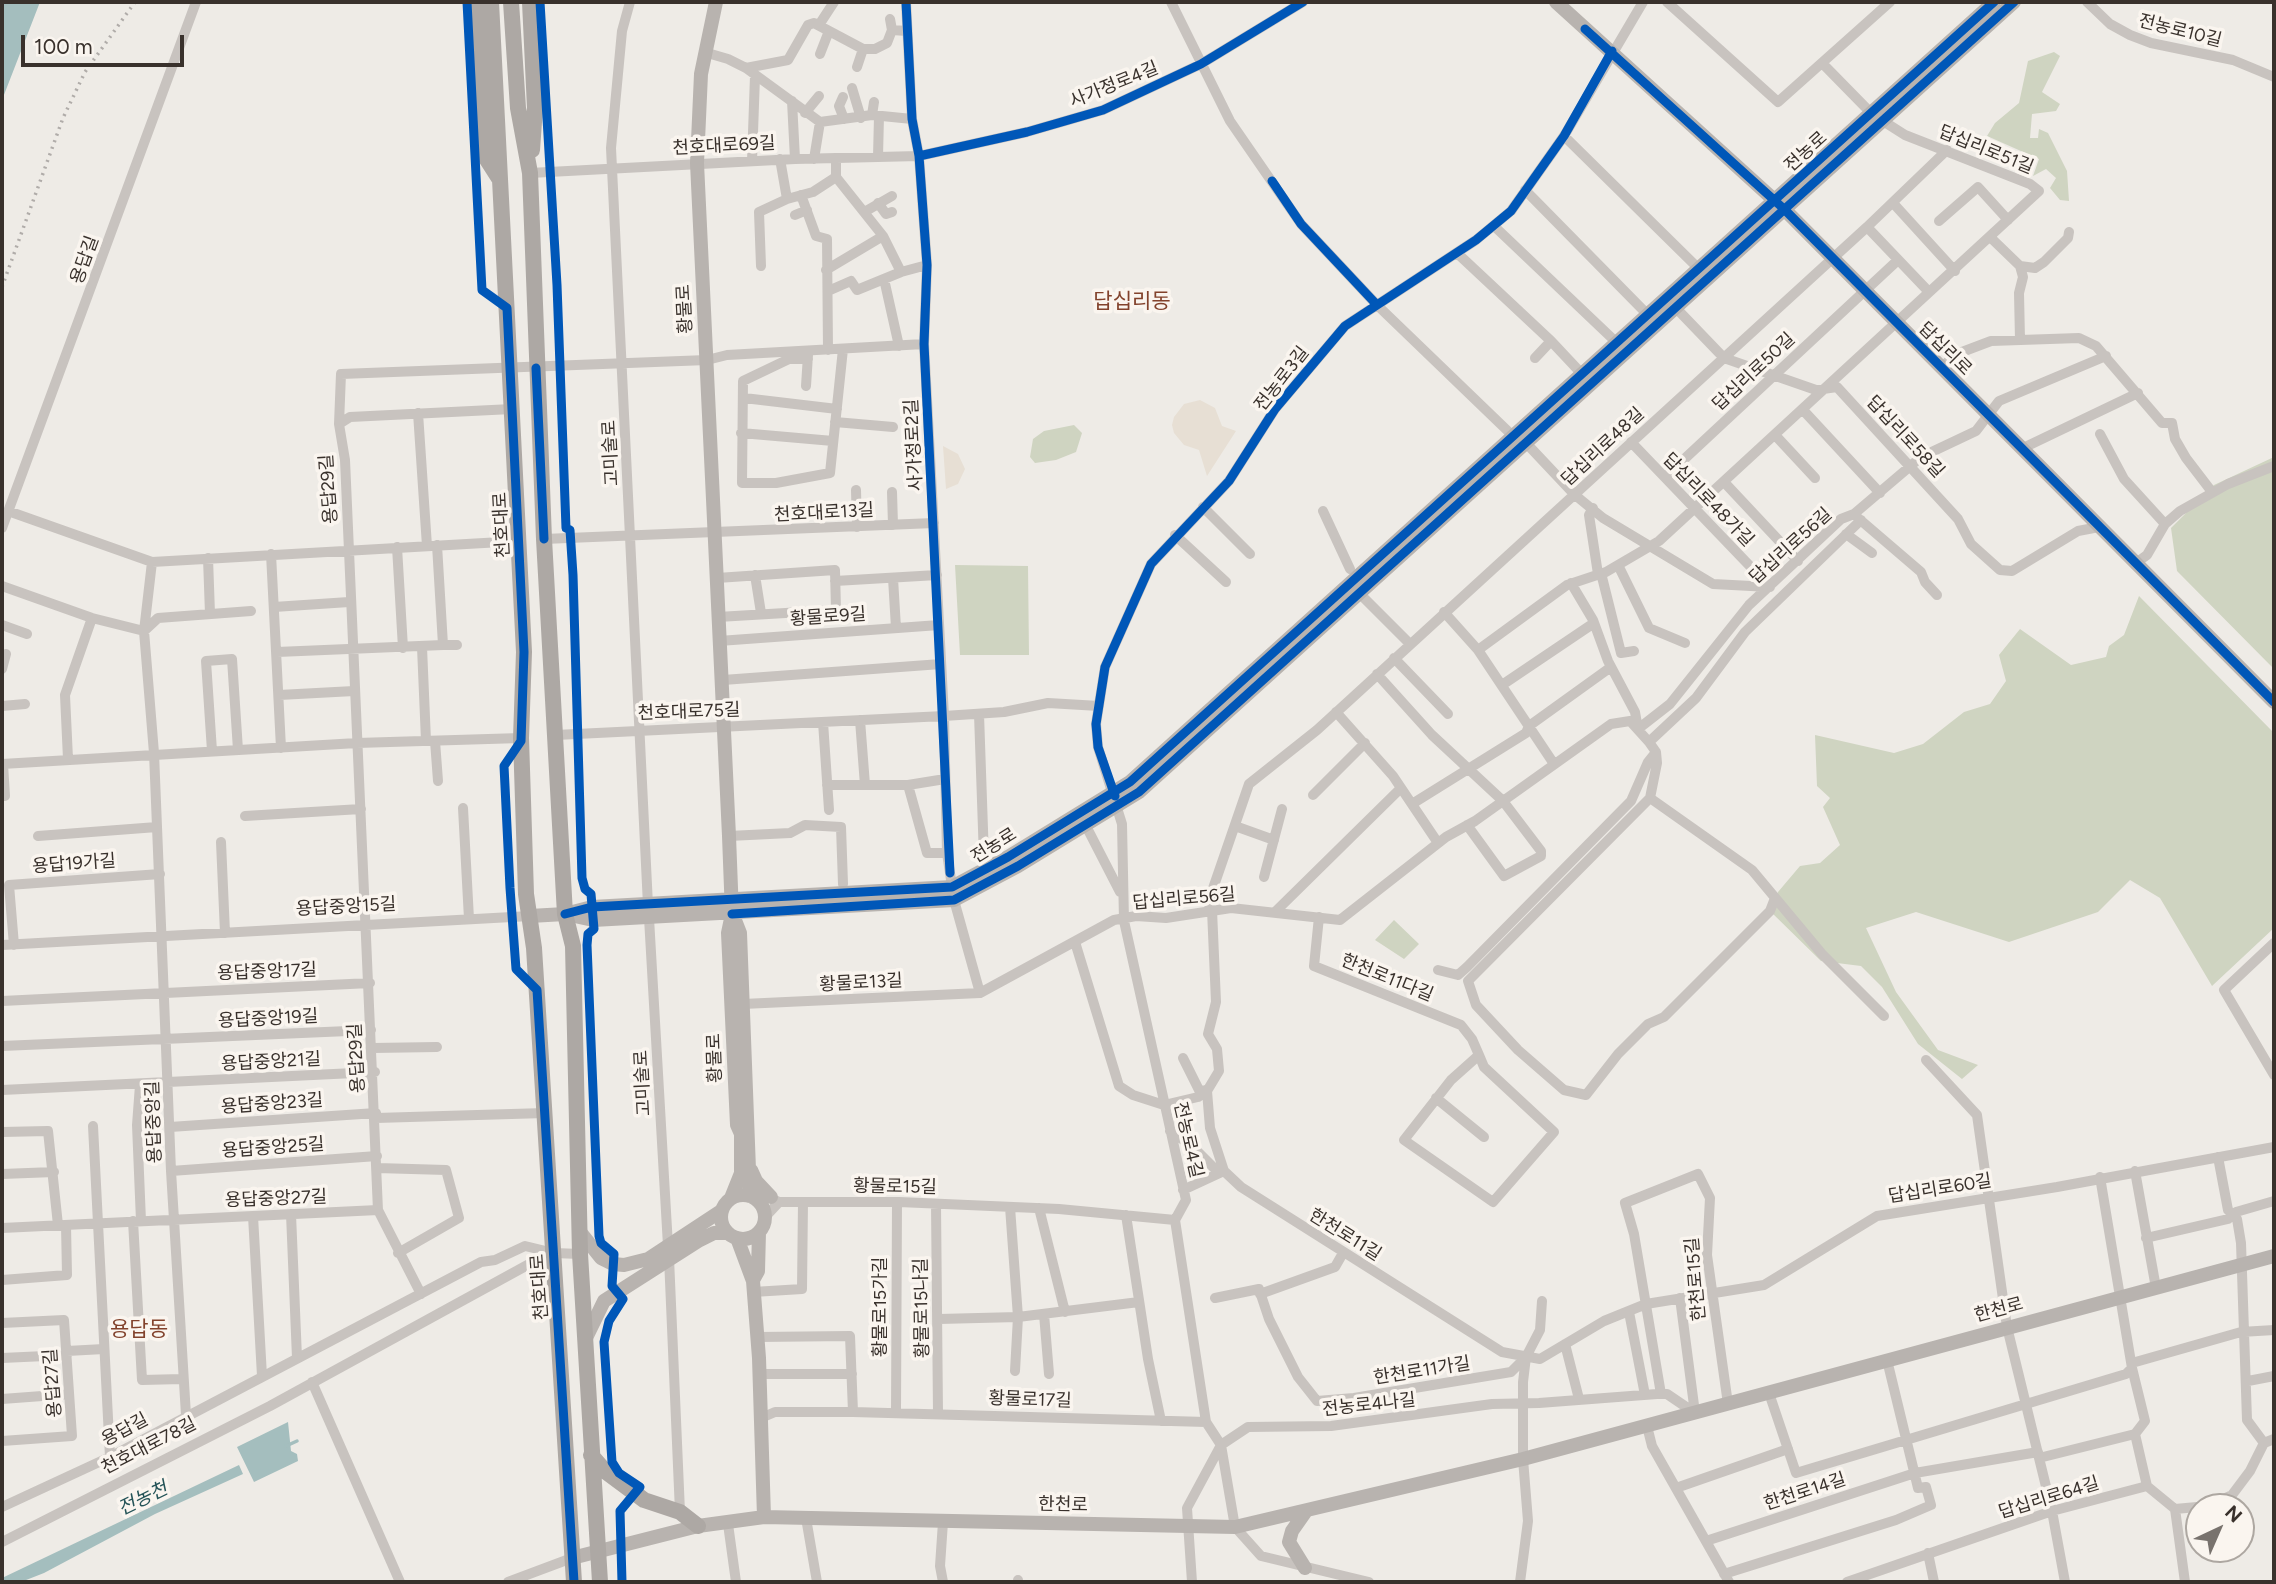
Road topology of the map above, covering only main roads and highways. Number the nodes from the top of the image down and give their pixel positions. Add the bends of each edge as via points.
1 (476, 2) edge
2 (491, 2) edge
3 (511, 2) edge
4 (530, 2) edge
5 (716, 2) edge
6 (1556, 2) edge
7 (1994, 2) edge
8 (2014, 2) edge
9 (1877, 117) junction
10 (530, 173) junction
11 (501, 181) junction
12 (1780, 205) junction
13 (1520, 441) junction
14 (2274, 702) edge
15 (1115, 798) junction
16 (953, 894) junction
17 (732, 907) junction
18 (565, 914) junction
19 (530, 916) junction
20 (751, 1169) junction
21 (752, 1197) junction
22 (731, 1198) junction
23 (775, 1199) road end
24 (721, 1212) junction
25 (758, 1232) junction
26 (581, 1233) junction
27 (704, 1239) junction
28 (735, 1240) junction
29 (669, 1252) junction
30 (2274, 1256) edge
31 (651, 1263) junction
32 (753, 1287) junction
33 (585, 1340) junction
34 (591, 1455) junction
35 (1306, 1511) junction
36 (764, 1517) junction
37 (698, 1526) junction
38 (597, 1549) junction
39 (572, 1558) junction
40 (1305, 1568) road end
41 (574, 1582) edge
42 (600, 1582) edge

1 - 11 main road via 484,155
2 - 11 main road, 천호대로
3 - 10 main road via 518,108
4 - 10 main road via 535,108
5 - 17 main road, 황물로 via 704,52 697,163
6 - 12 main road, 답십리로
7 - 9 main road, 전농로
8 - 9 main road, 전농로
9 - 12 main road, 전농로
10 - 18 main road
11 - 19 main road, 천호대로 via 524,652 521,738
12 - 13 main road, 전농로 via 1675,307
12 - 13 main road, 전농로 via 1698,268 1581,373
12 - 14 main road, 답십리로
13 - 15 main road, 전농로 via 1480,464 1356,589
15 - 16 main road, 전농로
15 - 16 main road, 전농로 via 1086,824 1018,866
16 - 17 main road, 전농로
17 - 18 main road, 전농로 via 648,911 592,907
17 - 20 main road, 황물로 via 740,933
17 - 22 main road, 황물로 via 729,933 741,1173
18 - 19 main road, 용답중앙15길
18 - 26 main road via 573,946
19 - 39 main road, 천호대로
20 - 21 main road, 황물로
20 - 23 main road via 756,1181
21 - 22 main road
21 - 25 main road via 765,1217
22 - 24 main road
24 - 28 main road via 721,1223
24 - 29 main road
25 - 28 main road
25 - 32 main road via 758,1271
26 - 31 main road via 601,1258 613,1264
26 - 33 main road
27 - 28 main road
27 - 28 main road via 714,1233
27 - 29 main road
28 - 32 main road
29 - 31 main road
30 - 35 main road, 한천로 via 1523,1459
31 - 33 main road via 604,1301
32 - 36 main road
33 - 34 main road
34 - 37 main road via 644,1500 680,1512
34 - 38 main road
35 - 36 main road, 한천로 via 1235,1527 1187,1528
35 - 40 main road via 1289,1542
36 - 37 main road, 한천로
37 - 38 main road, 한천로
38 - 39 main road
38 - 42 main road
39 - 41 main road, 천호대로

